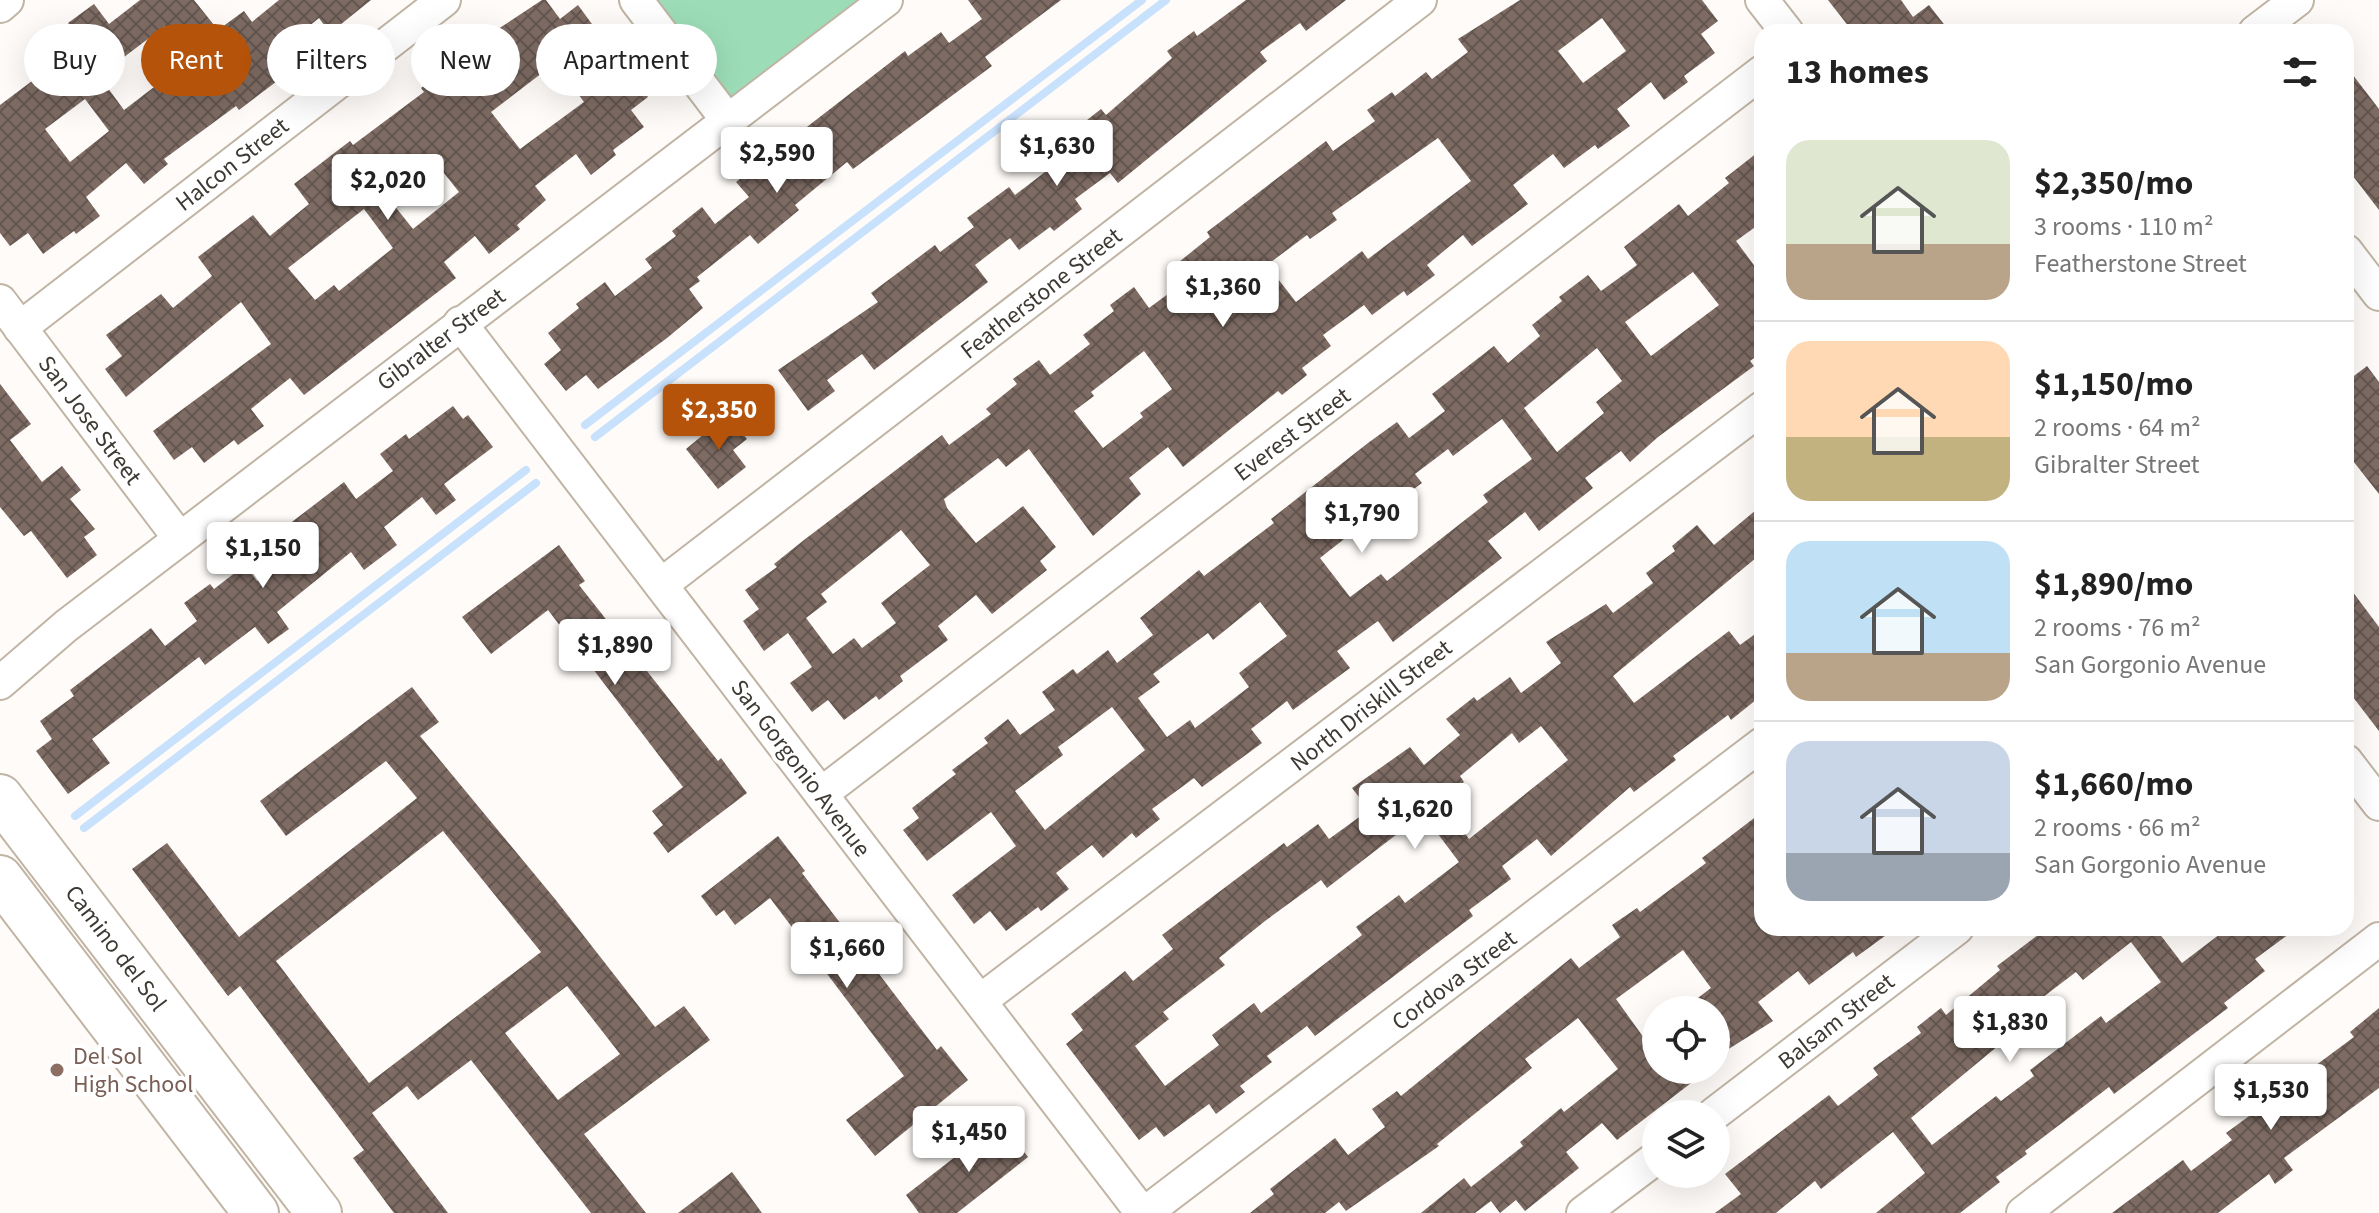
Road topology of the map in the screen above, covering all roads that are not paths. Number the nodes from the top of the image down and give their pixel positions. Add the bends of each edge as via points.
1 (7, 0) edge
2 (444, 0) edge
3 (636, 0) edge
4 (886, 0) edge
5 (1420, 0) edge
6 (1762, 0) edge
7 (2297, 0) edge
8 (0, 6) edge
9 (1781, 24) edge
10 (2266, 24) edge
11 (1754, 78) edge
12 (728, 121) junction
13 (2354, 261) edge
14 (2379, 294) edge
15 (0, 301) edge
16 (460, 323) junction
17 (20, 328) junction
18 (1754, 414) edge
19 (180, 539) junction
20 (661, 585) junction
21 (0, 683) edge
22 (1754, 750) edge
23 (2354, 771) edge
24 (821, 794) junction
25 (0, 797) edge
26 (2379, 804) edge
27 (0, 878) edge
28 (1947, 936) edge
29 (2379, 939) edge
30 (980, 1001) junction
31 (1730, 1102) edge
32 (1642, 1169) edge
33 (256, 1213) edge
34 (319, 1213) edge
35 (1144, 1213) edge
36 (1583, 1213) edge
37 (2023, 1213) edge

1 - 8 street
2 - 17 street, Halcon Street
3 - 12 street
4 - 12 street, Gibralter Street
5 - 20 street, Featherstone Street
6 - 9 street
7 - 10 street
11 - 24 street, Everest Street
12 - 16 street, Gibralter Street
13 - 14 street
15 - 17 street, San Jose Street
16 - 19 street, Gibralter Street
16 - 20 street, San Gorgonio Avenue
17 - 19 street, San Jose Street
18 - 30 street, North Driskill Street
19 - 21 street, Gibralter Street
20 - 24 street, San Gorgonio Avenue
22 - 35 street, Cordova Street
23 - 26 street
24 - 30 street, San Gorgonio Avenue
25 - 34 street, Camino del Sol
27 - 33 street, Camino del Sol
28 - 31 street, Balsam Street
29 - 37 street
30 - 35 street, San Gorgonio Avenue
32 - 36 street

